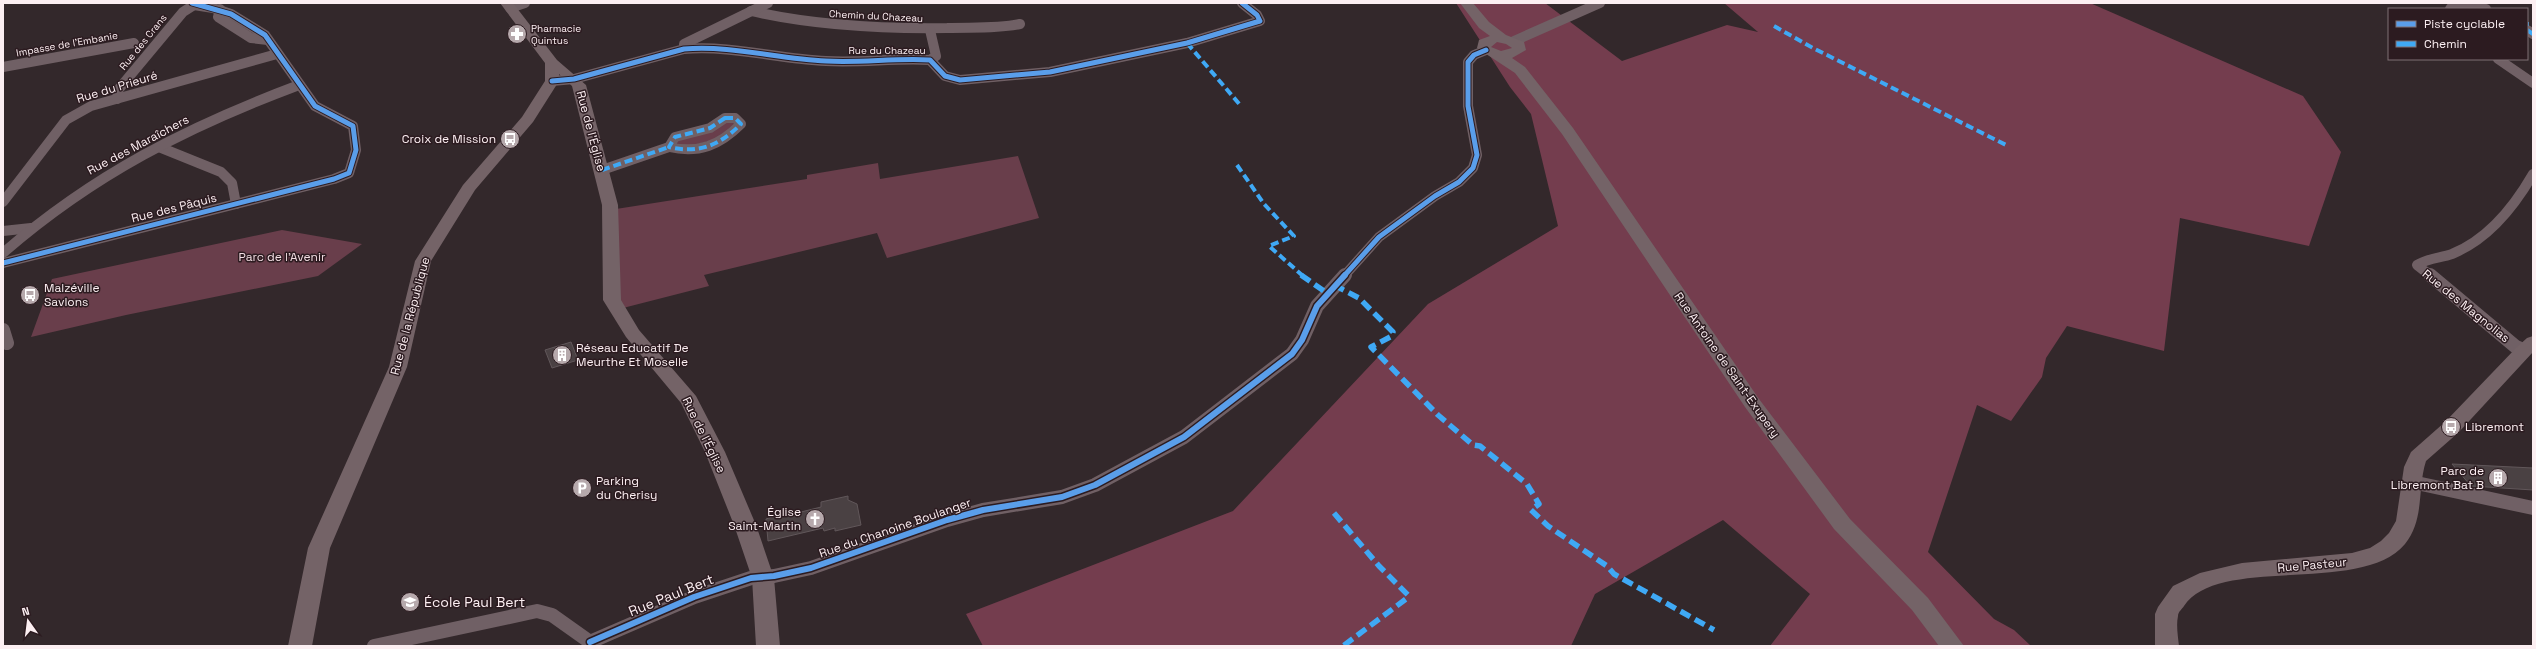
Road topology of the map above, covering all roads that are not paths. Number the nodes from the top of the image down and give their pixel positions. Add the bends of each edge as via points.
1 (525, 3) edge
2 (768, 3) edge
3 (1242, 3) edge
4 (1466, 3) edge
5 (1600, 3) edge
6 (2462, 3) edge
7 (193, 4) edge
8 (508, 5) edge
9 (2451, 8) edge
10 (2482, 8) edge
11 (751, 11) junction
12 (1020, 24) dead end
13 (1484, 25) junction
14 (2529, 25) edge
15 (930, 30) junction
16 (2533, 34) edge
17 (134, 42) dead end
18 (1511, 44) junction
19 (1490, 48) junction
20 (684, 49) junction
21 (277, 54) junction
22 (930, 60) junction
23 (2499, 60) edge
24 (3, 67) edge
25 (1520, 70) junction
26 (552, 72) junction
27 (574, 79) junction
28 (2533, 83) edge
29 (299, 85) junction
30 (117, 99) junction
31 (159, 147) junction
32 (669, 147) junction
33 (602, 170) junction
34 (2533, 174) edge
35 (3, 202) edge
36 (236, 204) junction
37 (31, 228) junction
38 (3, 231) edge
39 (3, 253) edge
40 (3, 263) edge
41 (3, 330) edge
42 (4, 346) edge
43 (2528, 346) edge
44 (2412, 482) junction
45 (2533, 508) edge
46 (763, 578) junction
47 (590, 644) edge
48 (300, 646) edge
49 (374, 646) edge
50 (768, 646) edge
51 (1952, 646) edge
52 (2167, 646) edge

1 - 8 street
2 - 11 street
3 - 22 street, Rue du Chazeau via 1257,15 1260,21 1187,43 1052,72 960,80 945,76
4 - 13 main road
5 - 18 street
6 - 9 street
6 - 10 street
7 - 21 street via 220,9 218,17 251,38 268,40
7 - 30 street, Rue des Crans via 183,12 118,90
8 - 26 main road via 532,34
11 - 15 street, Chemin du Chazeau via 822,24
11 - 20 street via 701,34 684,44
12 - 15 street, Chemin du Chazeau via 1006,28
13 - 18 main road
13 - 19 main road
14 - 16 street
15 - 22 street, Chemin du Chazeau via 936,56
17 - 24 street, Impasse de l'Embanie
18 - 19 main road
18 - 19 main road
18 - 25 main road, Rue Antoine de Saint-Exupery
19 - 25 main road, Rue Antoine de Saint-Exupery
19 - 46 street, Rue du Chanoine Boulanger via 1474,55 1468,62 1468,106 1477,155 1473,168 1459,182 1435,196 1379,237 1317,306 1302,340 1292,354 1184,437 1096,485 1062,497 983,510 947,520 811,568
20 - 22 street, Rue du Chazeau via 698,47 812,60
20 - 27 street, Rue du Chazeau
21 - 29 street
21 - 30 street, Rue du Prieuré
23 - 28 street
25 - 51 main road, Rue Antoine de Saint-Exupery via 1568,132 1774,434 1853,537 1912,596
26 - 27 main road
26 - 48 main road, Rue de la République via 528,119 469,188 423,261 398,367 382,409 326,527 319,548
27 - 33 main road, Rue de l'Église via 579,85
29 - 31 street, Rue des Maraîchers via 225,114
29 - 36 street, Rue des Pâquis via 315,106 355,129 353,166 349,172 334,179
30 - 35 street, Rue du Prieuré via 91,106 70,116
31 - 36 street via 222,172 232,183
31 - 37 street, Rue des Maraîchers via 94,183
32 - 32 street via 687,151 712,145 729,136 741,124 736,118 725,118 710,128 675,137
32 - 33 street
33 - 46 main road, Rue de l'Église via 610,205 612,300 632,332 689,400 745,525
34 - 43 street, Rue des Magnolias via 2513,207 2469,245 2417,265
36 - 40 street, Rue des Pâquis
37 - 38 street
37 - 39 street, Rue des Maraîchers
41 - 42 street
43 - 44 main road, Rue Pasteur via 2451,427 2418,457
44 - 45 street
44 - 52 main road, Rue Pasteur via 2410,513 2406,526 2387,548 2368,557 2339,564 2228,572 2196,582 2178,593 2168,608 2163,626
46 - 47 street, Rue Paul Bert via 751,578 694,597
46 - 50 main road, Rue de l'Église
47 - 49 street, Rue Paul Bert via 552,615 537,611

